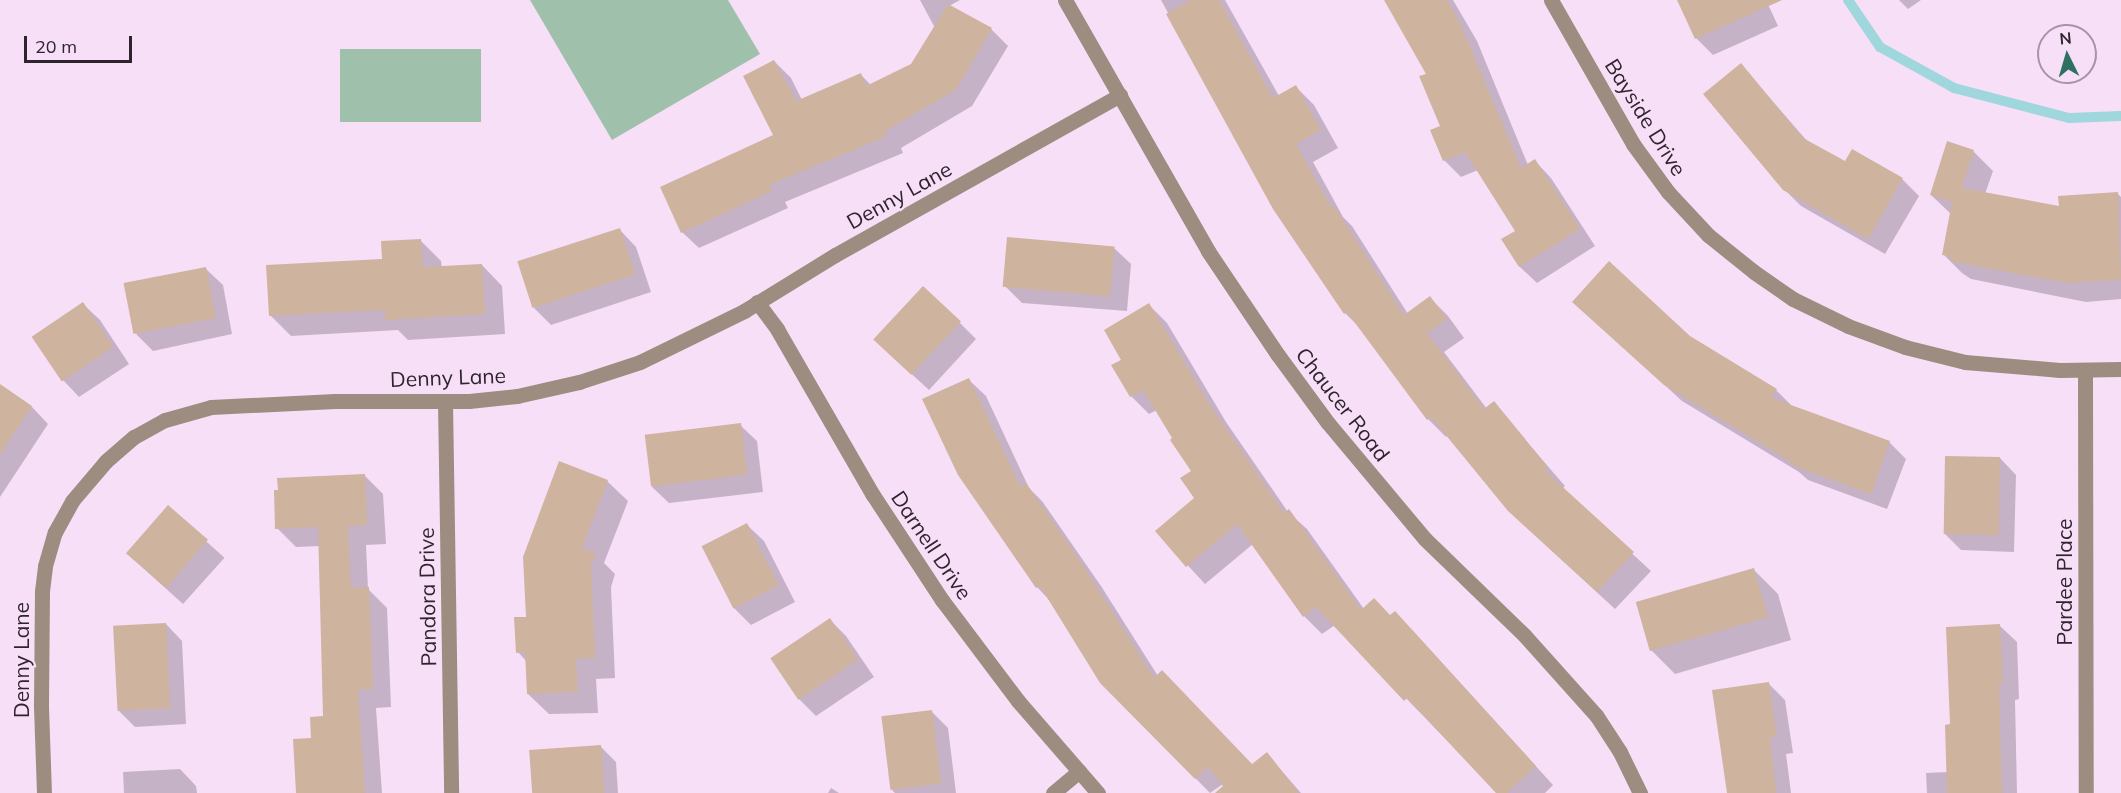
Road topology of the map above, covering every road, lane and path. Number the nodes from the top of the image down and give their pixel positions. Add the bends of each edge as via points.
1 (1065, 0) edge
2 (1551, 0) edge
3 (1120, 95) junction
4 (757, 302) junction
5 (2121, 369) edge
6 (2085, 370) junction
7 (445, 401) junction
8 (1079, 771) junction
9 (44, 793) edge
10 (451, 793) edge
11 (1053, 793) edge
12 (1098, 793) edge
13 (1640, 793) edge
14 (2086, 793) edge

1 - 3 street, Chaucer Road
2 - 6 street, Bayside Drive via 1633,144 1661,182 1708,235 1754,272 1811,308 1905,347 1965,362
3 - 4 street, Denny Lane
3 - 13 street, Chaucer Road via 1208,251 1328,423 1425,538 1525,636 1596,715
4 - 7 street, Denny Lane via 640,362 579,382 517,396
4 - 8 street, Darnell Drive via 777,329 873,495 942,600 1017,700
5 - 6 street, Bayside Drive
6 - 14 street, Pardee Place
7 - 9 street, Denny Lane via 211,407 165,420 134,437 106,461 72,501 55,532 45,566 41,694
7 - 10 street, Pandora Drive
8 - 11 street
8 - 12 street, Darnell Drive

